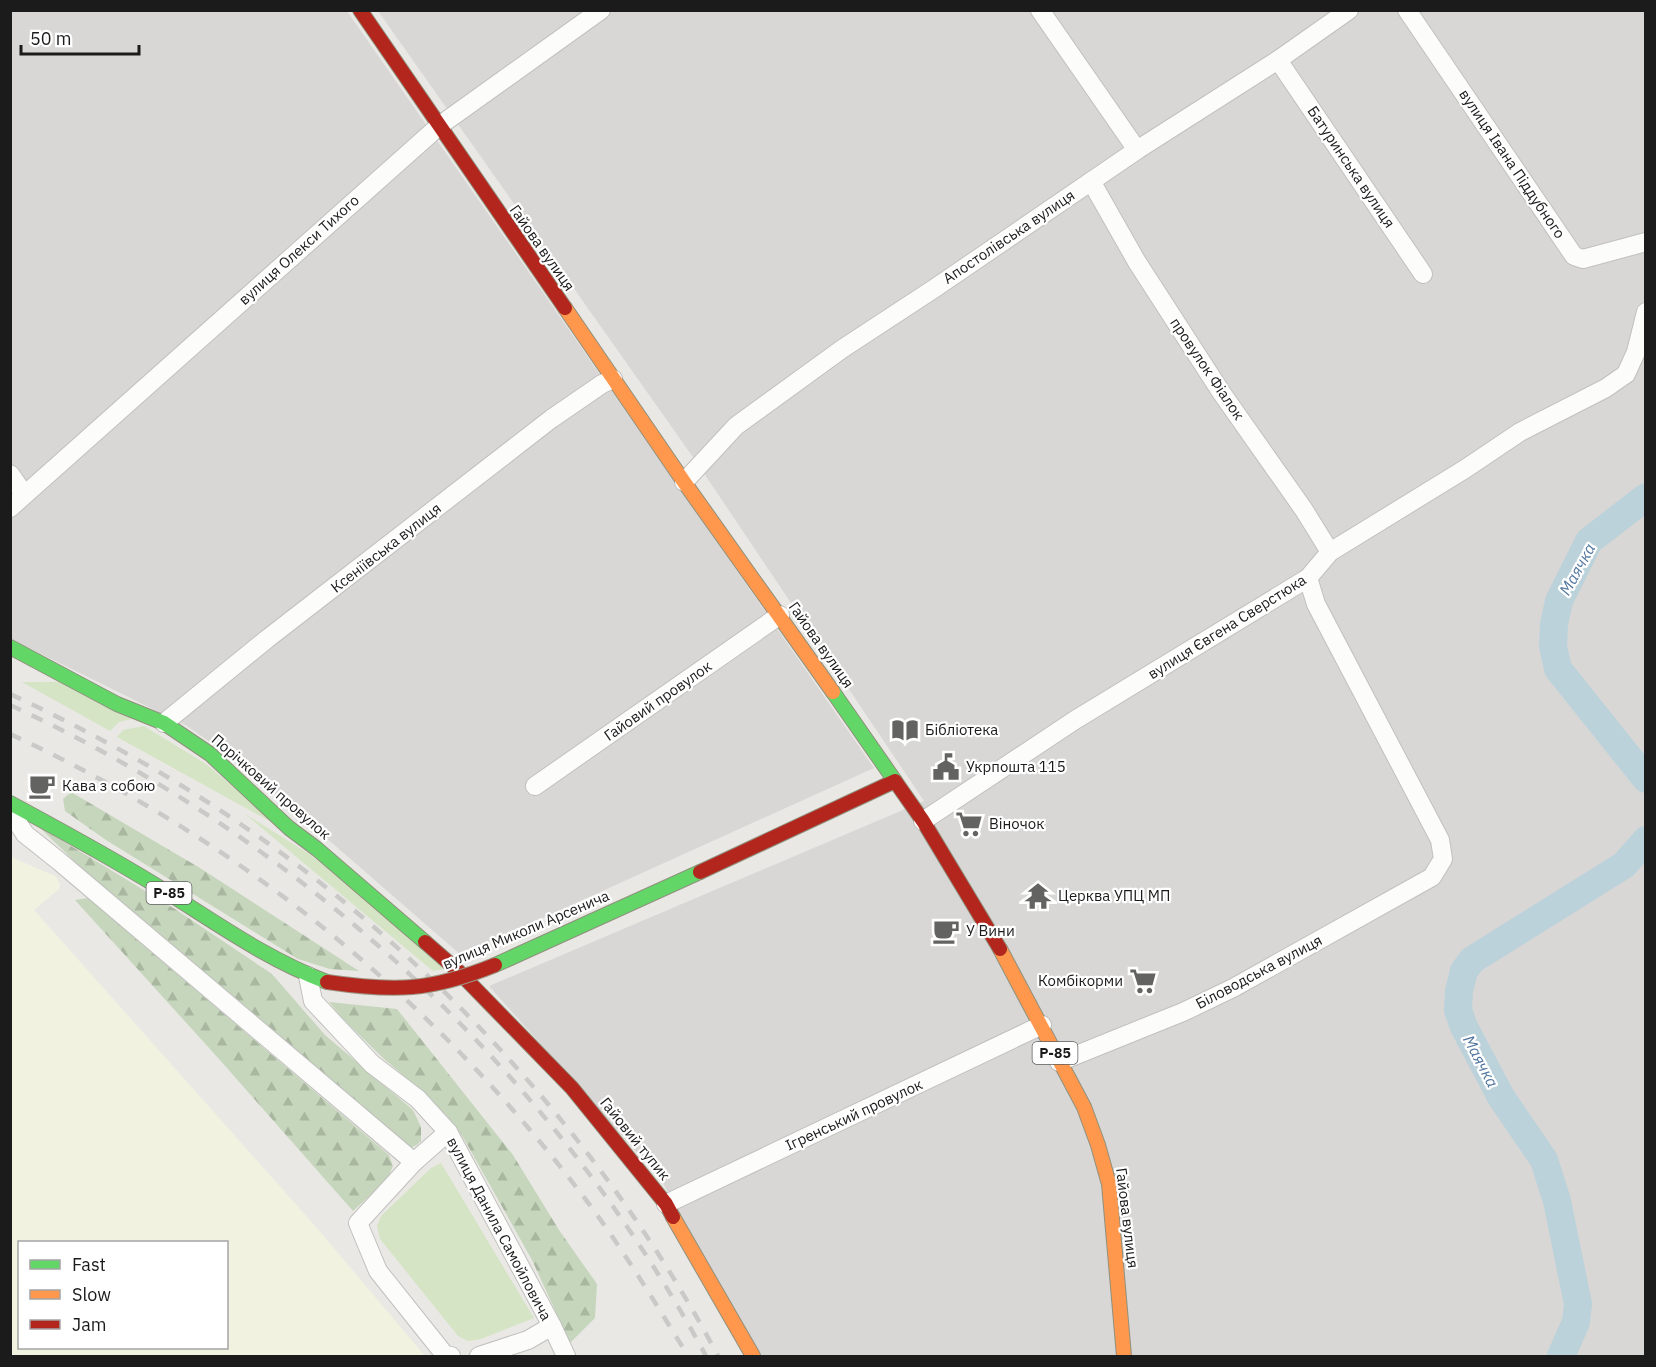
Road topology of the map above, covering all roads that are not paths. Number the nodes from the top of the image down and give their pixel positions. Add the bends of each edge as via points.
1 (360, 10) edge
2 (601, 10) edge
3 (1040, 10) edge
4 (1348, 10) edge
5 (1407, 10) edge
6 (1278, 60) junction
7 (439, 126) junction
8 (1137, 150) junction
9 (1091, 181) junction
10 (1646, 242) edge
11 (1424, 274) dead end
12 (1646, 312) edge
13 (613, 379) junction
14 (10, 474) edge
15 (684, 482) junction
16 (24, 494) junction
17 (10, 508) edge
18 (1330, 552) junction
19 (1308, 578) junction
20 (780, 615) junction
21 (10, 647) edge
22 (164, 723) junction
23 (896, 781) junction
24 (536, 786) dead end
25 (10, 803) edge
26 (10, 811) edge
27 (924, 821) junction
28 (456, 969) joint
29 (308, 976) junction
30 (1042, 1025) junction
31 (1059, 1062) junction
32 (448, 1132) junction
33 (414, 1162) junction
34 (666, 1204) junction
35 (552, 1326) junction
36 (451, 1356) edge
37 (479, 1356) edge
38 (566, 1356) edge
39 (753, 1356) edge
40 (1124, 1356) edge

1 - 7 main road, Гайова вулиця
2 - 7 street, вулиця Олекси Тихого
3 - 8 street
4 - 6 street, Апостолівська вулиця
5 - 10 street, вулиця Івана Піддубного via 1574,256 1583,260
6 - 8 street, Апостолівська вулиця
6 - 11 street, Батуринська вулиця
7 - 13 main road, Гайова вулиця
7 - 16 street, вулиця Олекси Тихого
8 - 9 street, Апостолівська вулиця
9 - 15 street, Апостолівська вулиця via 842,349 736,426
9 - 18 street, провулок Фіалок via 1137,262 1221,393
12 - 18 street, вулиця Євгена Сверстюка via 1626,374 1520,432
13 - 15 main road, Гайова вулиця
13 - 22 street, Ксеніївська вулиця via 551,419
14 - 16 street
15 - 20 main road, Гайова вулиця
16 - 17 street, вулиця Олекси Тихого
18 - 19 street, вулиця Євгена Сверстюка
19 - 27 street, вулиця Євгена Сверстюка via 1076,720
19 - 31 street, Біловодська вулиця via 1316,604 1440,840 1443,859 1432,877 1233,988
20 - 23 main road, Гайова вулиця
20 - 24 street, Гайовий провулок
21 - 22 main road, Порічковий провулок via 117,704
22 - 28 main road, Порічковий провулок via 210,754 289,828
23 - 27 main road, Гайова вулиця / Р-85
23 - 29 main road, вулиця Миколи Арсенича / Р-85, bridge via 450,982 411,989 370,988
25 - 29 main road, вулиця Миколи Арсенича / Р-85 via 140,875 265,954
26 - 33 street via 25,834
27 - 30 main road, Гайова вулиця / Р-85
28 - 34 main road, Гайовий тупик via 572,1088
29 - 32 street, вулиця Данила Самойловича via 313,1001 372,1064 418,1099
30 - 31 main road, Гайова вулиця / Р-85
30 - 34 street, Ігренський провулок
31 - 40 main road, Гайова вулиця / Р-85 via 1084,1107 1109,1184
32 - 33 street
32 - 35 street, вулиця Данила Самойловича
33 - 36 street via 358,1223 378,1271 445,1355
34 - 39 main road, Гайовий тупик
35 - 37 street via 528,1340
35 - 38 street, вулиця Данила Самойловича

